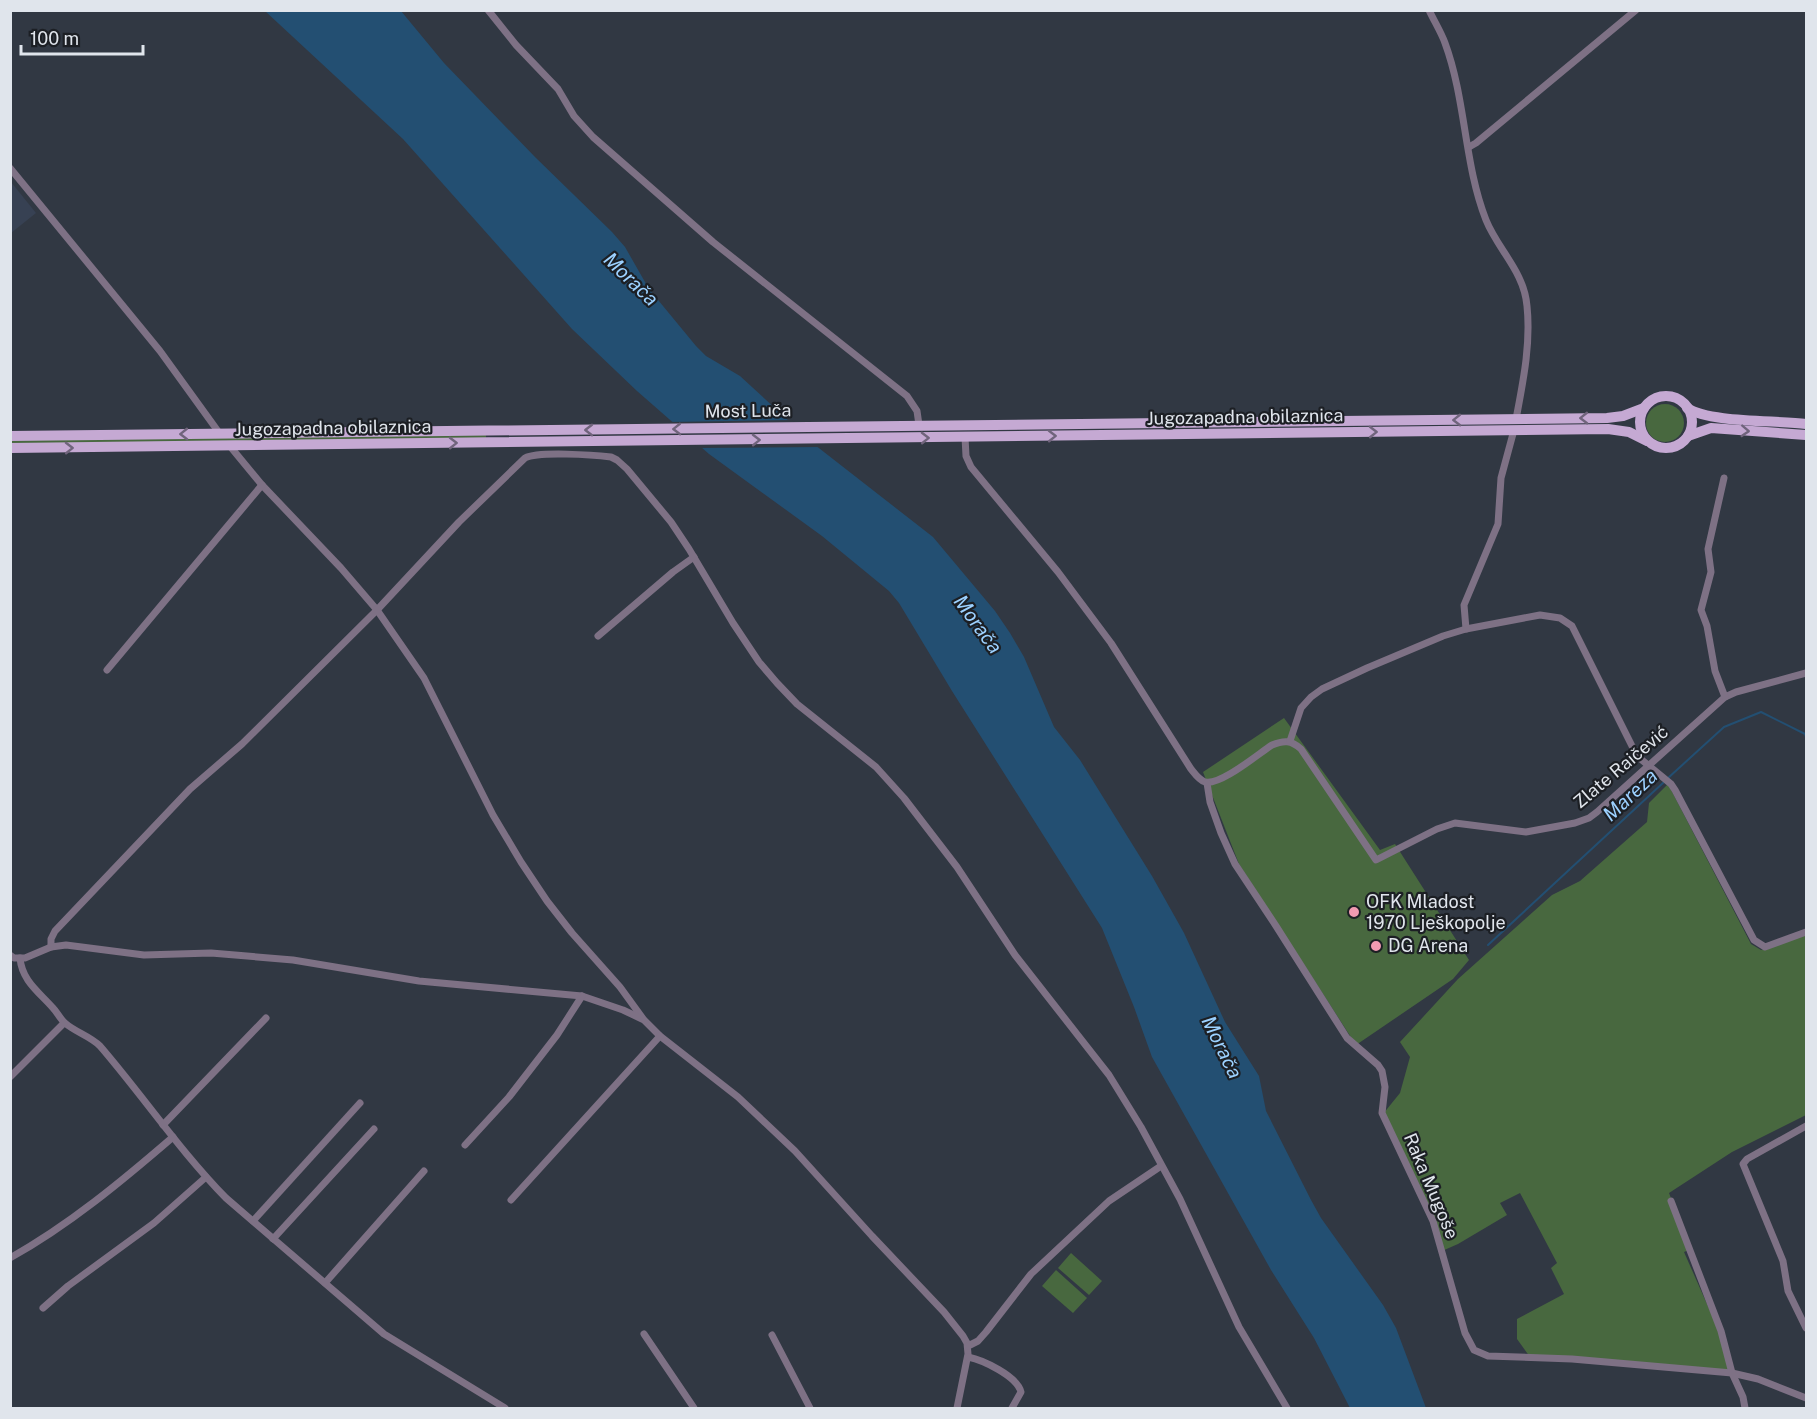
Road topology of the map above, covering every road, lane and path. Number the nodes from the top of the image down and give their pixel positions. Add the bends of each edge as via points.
1 (488, 10) edge
2 (1429, 10) edge
3 (1636, 10) edge
4 (1469, 147) junction
5 (10, 168) edge
6 (1644, 408) junction
7 (1687, 408) junction
8 (1516, 419) junction
9 (1806, 424) edge
10 (919, 425) junction
11 (841, 427) joint
12 (1514, 430) junction
13 (220, 434) junction
14 (656, 435) junction
15 (1806, 435) edge
16 (10, 436) edge
17 (1688, 436) junction
18 (965, 437) junction
19 (841, 439) joint
20 (1647, 441) junction
21 (229, 446) junction
22 (10, 448) edge
23 (1724, 478) dead end
24 (262, 485) junction
25 (694, 557) junction
26 (376, 610) junction
27 (1466, 630) junction
28 (598, 636) dead end
29 (107, 670) dead end
30 (1806, 673) edge
31 (1725, 697) junction
32 (1290, 741) junction
33 (1648, 765) junction
34 (1207, 783) junction
35 (1806, 932) edge
36 (51, 947) junction
37 (10, 956) edge
38 (20, 958) junction
39 (582, 996) junction
40 (266, 1018) dead end
41 (644, 1020) junction
42 (64, 1023) junction
43 (660, 1036) junction
44 (10, 1077) edge
45 (360, 1103) dead end
46 (163, 1125) junction
47 (1806, 1126) edge
48 (374, 1129) dead end
49 (173, 1137) junction
50 (465, 1145) dead end
51 (1161, 1166) junction
52 (424, 1171) dead end
53 (206, 1177) junction
54 (511, 1200) dead end
55 (1671, 1200) dead end
56 (254, 1221) junction
57 (273, 1239) junction
58 (10, 1258) edge
59 (325, 1283) junction
60 (43, 1308) dead end
61 (1806, 1328) edge
62 (644, 1334) dead end
63 (772, 1335) dead end
64 (968, 1346) junction
65 (968, 1357) junction
66 (1732, 1373) junction
67 (1806, 1398) edge
68 (505, 1408) edge
69 (694, 1408) edge
70 (810, 1408) edge
71 (957, 1408) edge
72 (1012, 1408) edge
73 (1287, 1408) edge
74 (1745, 1408) edge

1 - 10 street via 558,89 593,137 713,242 908,396 917,411
2 - 4 street via 1448,49
3 - 4 street
4 - 8 street via 1486,219 1520,279 1526,300 1528,346
5 - 13 street via 160,351
6 - 7 main road via 1667,396
6 -> 8 main road, Jugozapadna obilaznica via 1615,417
6 - 20 main road via 1640,425
7 - 9 main road via 1719,418
7 - 17 main road via 1692,422
8 -> 10 main road, Jugozapadna obilaznica
10 - 11 main road, Jugozapadna obilaznica
11 -> 14 main road, Most Luča
18 -> 12 main road, Jugozapadna obilaznica
12 - 20 main road, Jugozapadna obilaznica via 1608,429 1629,432
12 - 27 street via 1502,478 1498,524 1464,605
14 -> 13 main road, Jugozapadna obilaznica
13 -> 16 main road, Jugozapadna obilaznica
14 -> 19 main road, Most Luča
21 -> 14 main road, Jugozapadna obilaznica
17 -> 15 main road via 1711,429
17 - 20 main road via 1679,445 1666,448
19 -> 18 main road, Jugozapadna obilaznica
18 - 34 street via 971,467 1105,634 1191,769
22 -> 21 main road, Jugozapadna obilaznica
21 - 24 street
23 - 31 street via 1708,549 1711,572 1701,610
24 - 26 street
24 - 29 street
25 - 26 street via 671,522 617,460 598,455 533,455 525,458 459,522
25 - 28 street
25 - 51 street via 733,623 777,683 797,704 876,767 912,807 1015,955 1115,1084
26 - 36 street via 242,744 182,796 55,931
26 - 41 street via 424,678 530,877
27 - 32 street via 1421,645 1322,689 1304,702
27 - 33 street via 1540,615 1566,620 1637,756
30 - 31 street, Zlate Raičević
31 - 33 street, Zlate Raičević
32 - 33 street, Zlate Raičević via 1313,765 1376,860 1455,823 1526,832 1584,821
32 - 34 street via 1272,745 1221,779
33 - 35 street via 1671,784 1756,944 1770,947
34 - 66 street, Raka Mugoše via 1210,802 1235,864 1342,1032 1382,1071 1382,1113 1433,1221 1465,1333 1474,1350 1488,1356
36 - 38 street
36 - 39 street via 72,945 144,955 211,952 293,960 419,981
37 - 38 street
38 - 42 street via 25,978
39 - 41 street
39 - 50 street via 550,1044
40 - 46 street
41 - 43 street
42 - 44 street
42 - 46 street via 100,1046
43 - 54 street
43 - 64 street via 738,1097 795,1150 944,1312
45 - 56 street
46 - 49 street
47 - 61 street via 1743,1164 1783,1261 1788,1292
48 - 57 street
49 - 53 street
49 - 58 street via 123,1180
51 - 64 street via 1099,1210 1031,1274 986,1332
51 - 73 street via 1239,1327
52 - 59 street
53 - 56 street
53 - 60 street via 154,1223
55 - 66 street via 1721,1331
56 - 57 street
57 - 59 street
59 - 68 street via 384,1334
62 - 69 street
63 - 70 street
64 - 65 street
65 - 71 street
65 - 72 street via 1018,1384 1021,1392
66 - 67 street, Raka Mugoše
66 - 74 street

